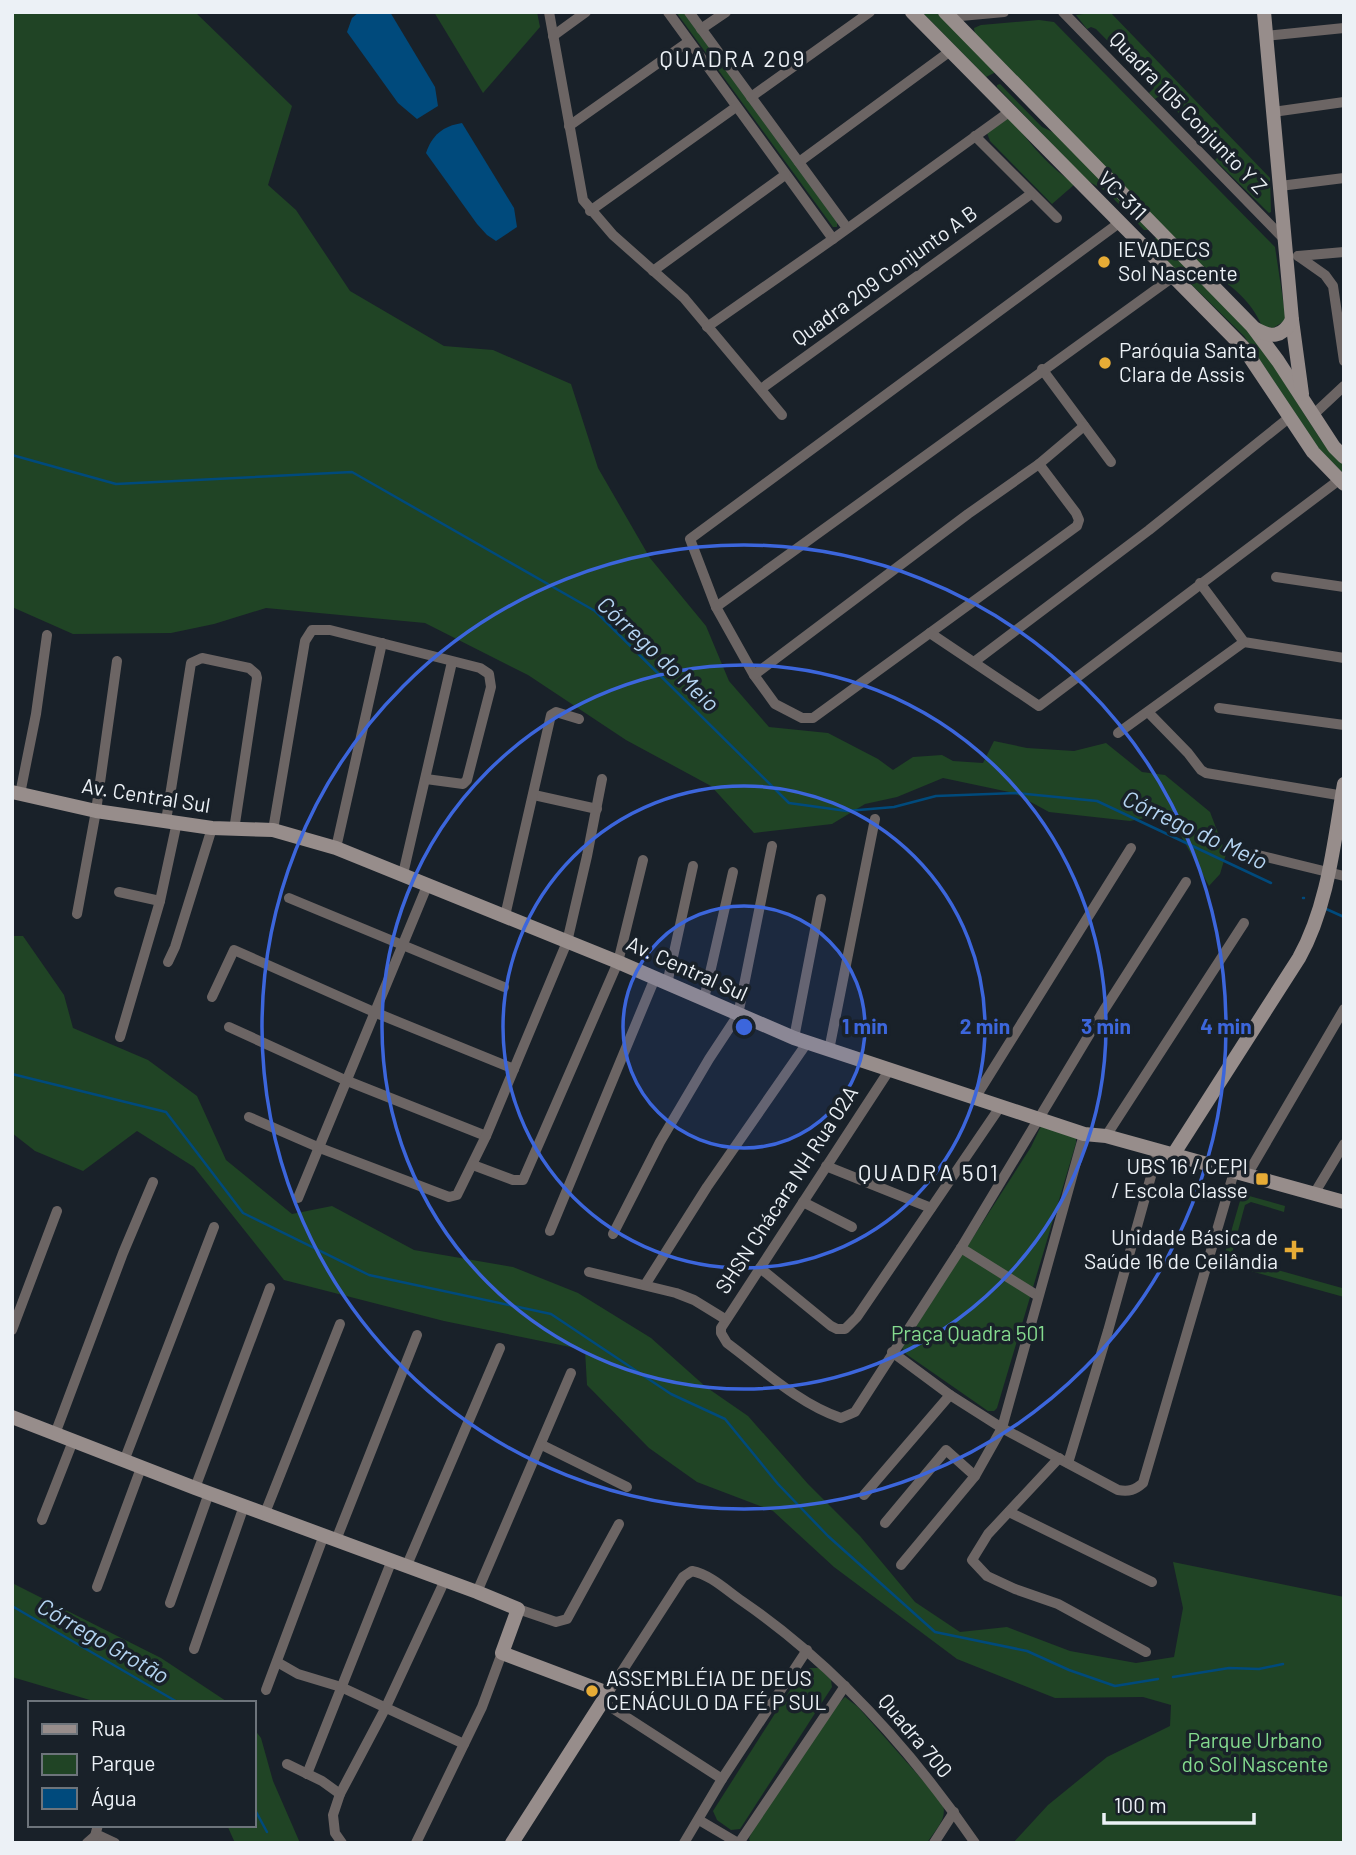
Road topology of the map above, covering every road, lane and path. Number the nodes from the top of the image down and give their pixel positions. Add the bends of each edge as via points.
1 (548, 12) edge
2 (586, 12) edge
3 (668, 12) edge
4 (689, 12) edge
5 (726, 12) edge
6 (870, 12) edge
7 (912, 12) edge
8 (1004, 12) edge
9 (1063, 12) edge
10 (1264, 12) edge
11 (948, 14) edge
12 (1344, 28) edge
13 (701, 29) junction
14 (553, 36) junction
15 (1266, 36) junction
16 (688, 42) junction
17 (949, 52) junction
18 (993, 94) junction
19 (751, 97) junction
20 (1344, 102) edge
21 (736, 107) junction
22 (1009, 112) junction
23 (1273, 112) junction
24 (1052, 121) junction
25 (569, 126) junction
26 (975, 136) junction
27 (799, 162) junction
28 (785, 175) junction
29 (1344, 178) edge
30 (1280, 186) junction
31 (1084, 187) junction
32 (1031, 194) junction
33 (590, 211) junction
34 (1057, 218) dead end
35 (1151, 222) junction
36 (1119, 223) junction
37 (847, 228) junction
38 (833, 239) junction
39 (1285, 240) junction
40 (1344, 252) edge
41 (1293, 257) junction
42 (653, 271) junction
43 (1173, 276) junction
44 (1292, 320) junction
45 (1252, 326) junction
46 (707, 327) junction
47 (1344, 360) edge
48 (1042, 369) junction
49 (1344, 386) edge
50 (761, 389) junction
51 (1302, 399) junction
52 (782, 415) dead end
53 (1313, 415) junction
54 (1290, 417) junction
55 (1084, 426) junction
56 (1344, 457) edge
57 (1111, 462) dead end
58 (1039, 464) junction
59 (1341, 482) edge
60 (1276, 577) dead end
61 (1200, 583) junction
62 (1344, 587) edge
63 (716, 607) junction
64 (930, 633) junction
65 (47, 635) dead end
66 (1244, 642) junction
67 (382, 643) junction
68 (1344, 658) edge
69 (117, 661) dead end
70 (452, 662) junction
71 (974, 662) junction
72 (754, 675) junction
73 (1219, 708) dead end
74 (1148, 712) junction
75 (579, 719) dead end
76 (1344, 724) edge
77 (1118, 733) dead end
78 (426, 779) junction
79 (602, 779) dead end
80 (1343, 792) edge
81 (16, 793) edge
82 (534, 795) junction
83 (597, 809) junction
84 (96, 811) junction
85 (875, 818) dead end
86 (172, 822) junction
87 (212, 828) junction
88 (234, 830) junction
89 (273, 830) junction
90 (1339, 838) edge
91 (772, 846) dead end
92 (336, 848) junction
93 (1131, 848) dead end
94 (1254, 854) dead end
95 (643, 860) dead end
96 (693, 866) dead end
97 (733, 872) dead end
98 (403, 874) junction
99 (1328, 874) junction
100 (1344, 876) edge
101 (1186, 882) dead end
102 (427, 886) junction
103 (119, 892) dead end
104 (289, 898) dead end
105 (821, 899) dead end
106 (160, 901) junction
107 (77, 914) dead end
108 (505, 916) junction
109 (1244, 923) dead end
110 (567, 942) junction
111 (402, 944) junction
112 (168, 962) dead end
113 (618, 962) junction
114 (661, 981) junction
115 (504, 987) dead end
116 (212, 997) dead end
117 (704, 999) junction
118 (1344, 1009) edge
119 (374, 1012) junction
120 (738, 1015) junction
121 (229, 1027) dead end
122 (120, 1037) dead end
123 (800, 1040) junction
124 (829, 1050) junction
125 (514, 1069) junction
126 (890, 1069) junction
127 (345, 1080) junction
128 (975, 1098) junction
129 (1000, 1107) junction
130 (249, 1117) dead end
131 (1040, 1118) junction
132 (1084, 1134) junction
133 (486, 1136) junction
134 (1107, 1136) junction
135 (1344, 1144) edge
136 (320, 1148) junction
137 (1158, 1151) junction
138 (1173, 1155) junction
139 (472, 1165) junction
140 (827, 1166) junction
141 (1240, 1173) junction
142 (153, 1182) dead end
143 (1314, 1194) junction
144 (298, 1198) dead end
145 (803, 1202) junction
146 (1344, 1202) edge
147 (931, 1208) junction
148 (57, 1211) dead end
149 (214, 1227) dead end
150 (852, 1227) dead end
151 (550, 1231) dead end
152 (612, 1234) dead end
153 (961, 1248) junction
154 (760, 1268) junction
155 (589, 1272) dead end
156 (645, 1286) junction
157 (270, 1288) dead end
158 (1038, 1296) junction
159 (725, 1319) junction
160 (340, 1324) dead end
161 (12, 1329) edge
162 (417, 1335) dead end
163 (499, 1348) dead end
164 (892, 1352) junction
165 (571, 1373) dead end
166 (950, 1395) junction
167 (12, 1417) edge
168 (1002, 1428) junction
169 (55, 1434) junction
170 (73, 1441) junction
171 (542, 1445) junction
172 (1063, 1460) junction
173 (124, 1461) junction
174 (141, 1468) junction
175 (975, 1476) junction
176 (627, 1487) dead end
177 (202, 1491) junction
178 (864, 1495) dead end
179 (244, 1506) junction
180 (1009, 1512) junction
181 (265, 1513) junction
182 (42, 1520) dead end
183 (885, 1523) dead end
184 (619, 1524) dead end
185 (330, 1537) junction
186 (392, 1560) junction
187 (407, 1565) junction
188 (901, 1565) dead end
189 (446, 1580) junction
190 (1152, 1582) dead end
191 (97, 1587) dead end
192 (477, 1592) junction
193 (170, 1603) dead end
194 (518, 1609) junction
195 (194, 1650) dead end
196 (807, 1650) junction
197 (1146, 1652) dead end
198 (502, 1653) junction
199 (278, 1662) junction
200 (845, 1686) junction
201 (341, 1687) junction
202 (266, 1690) dead end
203 (605, 1698) junction
204 (385, 1709) junction
205 (464, 1744) junction
206 (287, 1764) dead end
207 (306, 1774) junction
208 (722, 1779) junction
209 (340, 1794) junction
210 (954, 1812) junction
211 (699, 1820) junction
212 (93, 1835) edge
213 (516, 1841) edge
214 (115, 1843) edge
215 (342, 1843) edge
216 (416, 1843) edge
217 (684, 1843) edge
218 (739, 1843) edge
219 (934, 1843) edge
220 (975, 1843) edge

1 - 14 street
2 - 14 street
3 - 16 street
4 - 13 street
5 - 13 street
6 - 19 street
7 - 17 street, VC-311
8 - 11 street
9 - 39 street, Quadra 105 Conjunto Y Z
10 - 15 street
11 - 24 street, VC-311
12 - 15 street
13 - 19 street
14 - 25 street
15 - 23 street
16 - 21 street
16 - 25 street
17 - 18 street, VC-311
17 - 27 street
18 - 22 street, VC-311
18 - 24 street via 992,80 1007,80
19 - 27 street
20 - 23 street
21 - 28 street
21 - 33 street
22 - 26 street
22 - 31 street, VC-311
23 - 30 street
24 - 35 street, VC-311
25 - 33 street via 580,188
26 - 32 street
26 - 37 street
27 - 37 street
28 - 38 street
28 - 42 street
29 - 30 street
30 - 39 street
31 - 35 street via 1101,191 1141,231 1148,233
31 - 36 street, VC-311
32 - 34 street
32 - 50 street, Quadra 209 Conjunto A B
33 - 42 street
35 - 45 street, VC-311
36 - 43 street, VC-311
36 - 63 street via 690,539
37 - 38 street
38 - 46 street
39 - 41 street
40 - 41 street
41 - 44 street
41 - 47 street via 1325,275 1333,286
42 - 46 street via 684,298
43 - 48 street
43 - 54 street, VC-311 via 1242,347
44 - 45 street via 1286,331 1276,334 1265,335
44 - 51 street
45 - 51 street, VC-311
46 - 50 street
48 - 55 street
48 - 63 street
49 - 53 street
50 - 52 street
51 - 53 street, VC-311
53 - 56 street, VC-311
54 - 59 street, VC-311 via 1313,452
54 - 71 street
55 - 57 street
55 - 58 street
58 - 64 street via 1076,513 1077,526
58 - 72 street
59 - 61 street
60 - 62 street
61 - 66 street
61 - 71 street via 1039,706
63 - 72 street
64 - 71 street
64 - 72 street via 813,718 802,718 775,705
65 - 81 street via 36,715
66 - 68 street
66 - 74 street
67 - 70 street
67 - 89 street via 317,628 308,634
67 - 92 street
69 - 84 street
70 - 78 street
70 - 78 street via 485,670 491,687 466,783
73 - 76 street
74 - 77 street
74 - 80 street via 1206,773
75 - 82 street via 556,712 551,715
78 - 98 street
79 - 83 street
80 - 90 street
81 - 84 street, Av. Central Sul
82 - 83 street
82 - 108 street
83 - 110 street
84 - 86 street, Av. Central Sul
84 - 107 street
85 - 124 street
86 - 87 street, Av. Central Sul
86 - 88 street via 191,663 202,658 249,668 257,678
86 - 106 street
87 - 88 street, Av. Central Sul
87 - 112 street
88 - 89 street, Av. Central Sul
89 - 92 street, Av. Central Sul
90 - 99 street
91 - 120 street
92 - 98 street, Av. Central Sul
93 - 128 street
94 - 99 street
95 - 113 street
96 - 114 street
97 - 117 street
98 - 102 street, Av. Central Sul
99 - 100 street
99 - 138 street via 1298,958
101 - 131 street
102 - 108 street, Av. Central Sul
102 - 111 street
103 - 106 street
104 - 111 street
105 - 123 street
106 - 122 street
108 - 110 street, Av. Central Sul
109 - 134 street
110 - 113 street, Av. Central Sul
110 - 125 street
111 - 115 street
111 - 119 street
113 - 114 street, Av. Central Sul
113 - 139 street via 523,1180
114 - 117 street, Av. Central Sul
114 - 151 street
116 - 119 street via 234,950
117 - 120 street, Av. Central Sul
118 - 141 street
119 - 125 street
119 - 127 street
120 - 123 street, Av. Central Sul
120 - 152 street via 660,1142
121 - 127 street
123 - 124 street, Av. Central Sul
123 - 156 street
124 - 126 street, Av. Central Sul
125 - 133 street
126 - 128 street, Av. Central Sul
126 - 140 street, SHSN Chácara NH Rua 02A
127 - 133 street
127 - 136 street
128 - 129 street, Av. Central Sul
129 - 131 street, Av. Central Sul
129 - 147 street
130 - 136 street
131 - 132 street, Av. Central Sul
131 - 153 street
132 - 134 street, Av. Central Sul
132 - 158 street
133 - 139 street
134 - 137 street, Av. Central Sul
135 - 143 street
136 - 139 street via 449,1197 459,1192
136 - 144 street
137 - 138 street, Av. Central Sul
137 - 172 street via 1108,1331
138 - 141 street, Av. Central Sul
140 - 145 street, SHSN Chácara NH Rua 02A
140 - 147 street
141 - 143 street, Av. Central Sul
141 - 172 street via 1143,1483 1132,1491 1118,1490
142 - 169 street
143 - 146 street, Av. Central Sul
145 - 150 street
145 - 154 street, SHSN Chácara NH Rua 02A
147 - 154 street via 845,1329 831,1326
148 - 161 street
149 - 173 street
153 - 158 street
153 - 164 street
154 - 159 street, SHSN Chácara NH Rua 02A
155 - 156 street
156 - 159 street via 694,1300
157 - 177 street
158 - 168 street
159 - 164 street, SHSN Chácara NH Rua 02A via 721,1334 727,1343 792,1391 841,1419 855,1412
160 - 181 street
162 - 185 street
163 - 187 street
164 - 166 street
165 - 171 street
166 - 168 street
166 - 178 street
167 - 169 street
168 - 172 street
168 - 175 street
169 - 170 street
170 - 173 street
170 - 182 street
171 - 176 street
171 - 192 street
172 - 180 street
173 - 174 street
174 - 177 street
174 - 191 street
175 - 183 street via 946,1450
175 - 188 street
177 - 179 street
177 - 193 street
179 - 181 street
179 - 195 street
180 - 190 street
180 - 197 street via 972,1560 987,1576 1058,1604
181 - 185 street
184 - 194 street via 567,1619 556,1622
185 - 186 street
185 - 199 street
186 - 187 street
186 - 201 street
187 - 189 street
189 - 192 street
189 - 204 street
192 - 194 street
194 - 198 street
196 - 200 street, Quadra 700
196 - 203 street, Quadra 700 via 703,1573 692,1571 683,1577
196 - 208 street
198 - 203 street
198 - 205 street
199 - 201 street via 298,1674
199 - 202 street
200 - 210 street, Quadra 700
200 - 218 street
201 - 204 street
201 - 207 street
203 - 208 street
203 - 213 street
204 - 205 street
204 - 209 street
205 - 216 street
206 - 207 street
207 - 209 street
208 - 211 street
209 - 215 street via 333,1815 335,1833
210 - 219 street
210 - 220 street, Quadra 700
211 - 217 street
211 - 218 street
212 - 214 street

